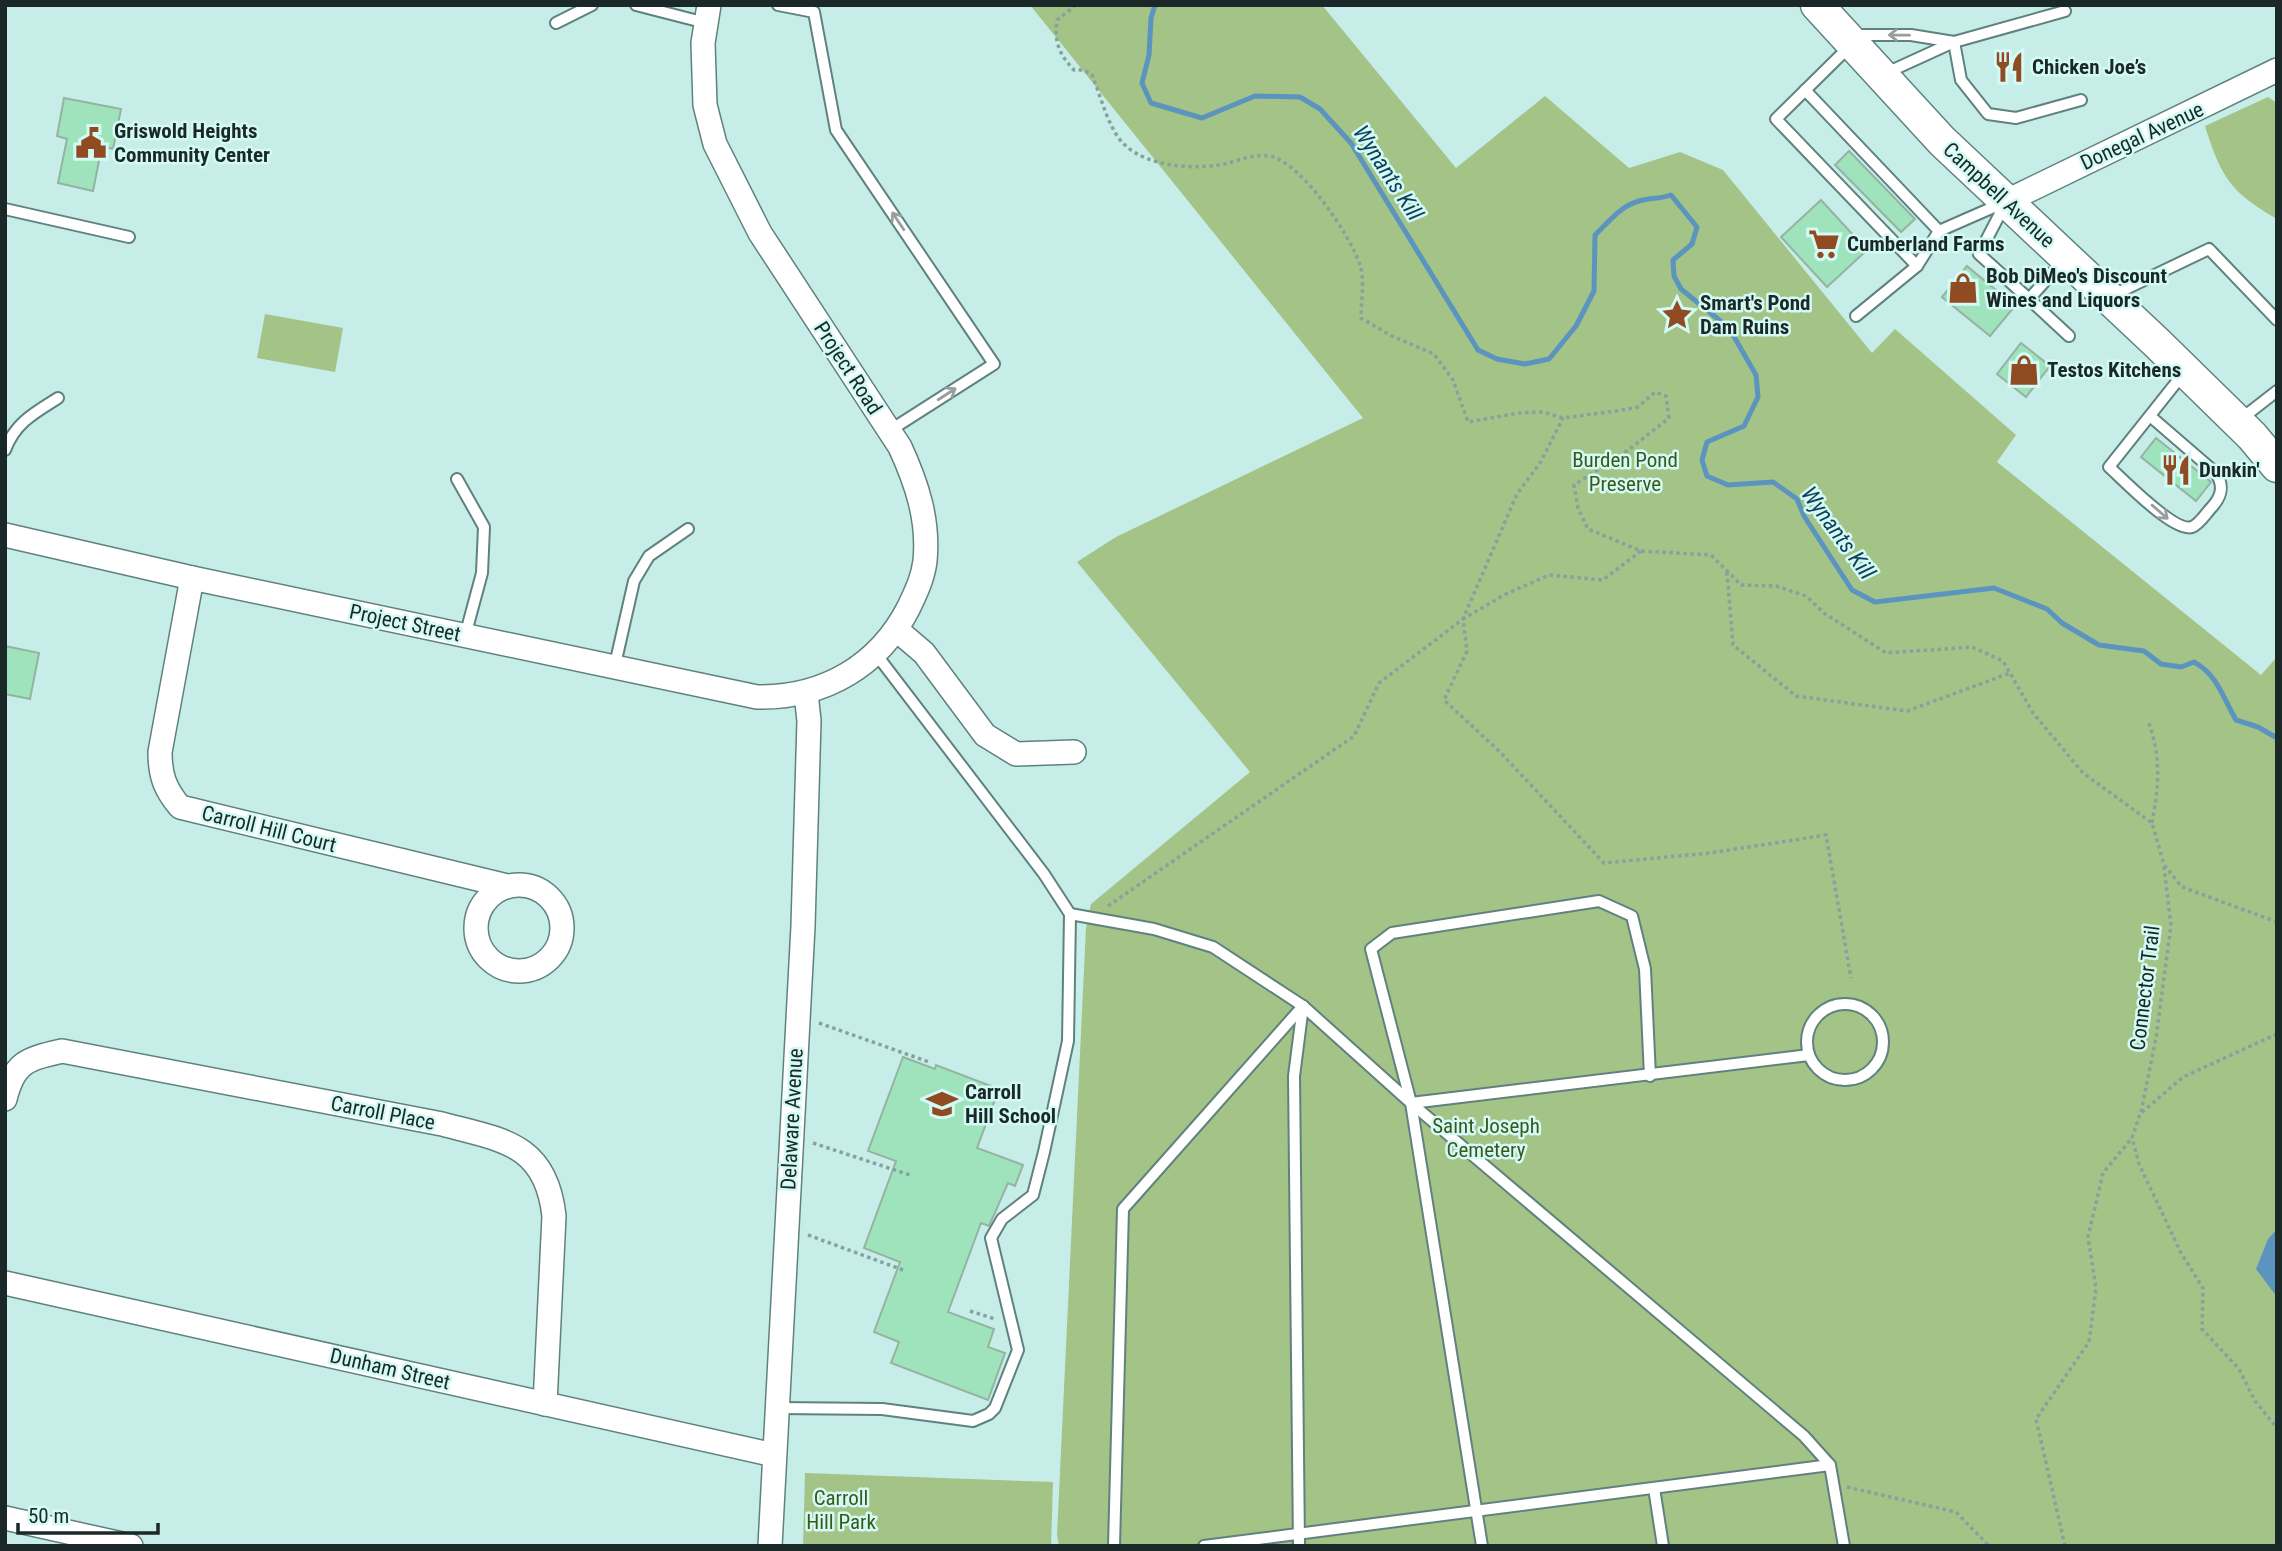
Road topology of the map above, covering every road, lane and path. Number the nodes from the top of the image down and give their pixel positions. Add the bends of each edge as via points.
1 (592, 5) edge
2 (636, 5) edge
3 (778, 5) edge
4 (1076, 5) edge
5 (1817, 5) edge
6 (2065, 11) dead end
7 (708, 14) edge
8 (556, 23) dead end
9 (1848, 40) junction
10 (1954, 42) junction
11 (2277, 70) edge
12 (1881, 76) junction
13 (1805, 90) junction
14 (2081, 100) dead end
15 (2007, 201) junction
16 (5, 209) edge
17 (1939, 231) junction
18 (128, 237) dead end
19 (2066, 258) junction
20 (1917, 266) junction
21 (2109, 298) junction
22 (2029, 299) junction
23 (1856, 316) dead end
24 (2277, 320) edge
25 (2069, 336) dead end
26 (2185, 371) junction
27 (2277, 391) edge
28 (58, 398) dead end
29 (2150, 416) junction
30 (1563, 418) junction
31 (2237, 422) junction
32 (889, 431) junction
33 (5, 450) edge
34 (2277, 467) edge
35 (457, 479) dead end
36 (688, 529) dead end
37 (5, 535) edge
38 (1641, 551) junction
39 (1727, 569) junction
40 (192, 578) junction
41 (1463, 619) junction
42 (897, 630) junction
43 (465, 636) junction
44 (876, 654) junction
45 (614, 669) junction
46 (2010, 673) junction
47 (806, 693) junction
48 (2149, 723) dead end
49 (1074, 752) dead end
50 (2152, 823) junction
51 (2164, 865) junction
52 (507, 887) dead end
53 (1070, 914) junction
54 (1090, 918) junction
55 (2277, 922) edge
56 (1851, 978) dead end
57 (1303, 1006) junction
58 (819, 1023) dead end
59 (2277, 1034) edge
60 (1809, 1055) junction
61 (929, 1062) dead end
62 (1650, 1076) junction
63 (5, 1099) edge
64 (1410, 1103) junction
65 (2140, 1114) junction
66 (2133, 1138) junction
67 (813, 1143) dead end
68 (910, 1175) dead end
69 (808, 1235) dead end
70 (903, 1270) dead end
71 (5, 1283) edge
72 (971, 1311) dead end
73 (1014, 1326) junction
74 (545, 1404) junction
75 (777, 1408) junction
76 (2277, 1428) edge
77 (774, 1455) junction
78 (1830, 1465) junction
79 (1833, 1484) junction
80 (1654, 1488) junction
81 (1476, 1508) junction
82 (5, 1518) edge
83 (1299, 1532) junction
84 (131, 1546) edge
85 (770, 1546) edge
86 (1114, 1546) edge
87 (1204, 1546) edge
88 (1299, 1546) edge
89 (1482, 1546) edge
90 (1663, 1546) edge
91 (1844, 1546) edge
92 (1989, 1546) edge
93 (2065, 1546) edge

1 - 8 lane
2 - 7 lane
32 -> 3 lane via 993,364 836,130 814,12
4 - 30 path via 1057,20 1060,55 1074,70 1092,75 1116,135 1127,147 1169,164 1207,167 1249,156 1271,156 1289,167 1332,214 1360,265 1361,318 1434,354 1452,380 1468,422 1543,412
5 - 9 street, Campbell Avenue
6 - 10 lane
7 - 32 street, Project Road via 703,43 705,105 715,144 760,233
10 -> 9 lane via 1910,35
9 - 12 street, Campbell Avenue
9 - 13 lane
10 - 12 lane
10 - 14 lane via 1961,80 1989,114 2016,118
11 - 15 street, Donegal Avenue
12 - 15 street, Campbell Avenue
13 - 17 lane via 1866,162
13 - 20 lane via 1776,119 1857,195
15 - 17 lane
15 - 19 street, Campbell Avenue
15 - 22 lane via 1979,254
16 - 18 lane
17 - 20 lane
19 - 21 street, Campbell Avenue
19 - 22 lane
20 - 23 lane
21 - 24 lane via 2208,249
21 - 26 street, Campbell Avenue
22 - 25 lane
26 - 29 lane
26 - 31 street, Campbell Avenue
27 - 31 lane
28 - 33 lane via 25,419 12,432
29 -> 29 lane via 2109,467 2175,524 2197,525 2219,499 2221,481
30 - 38 path via 1638,407 1655,392 1667,396 1670,418 1574,485 1588,529
30 - 41 path via 1517,494
31 - 34 street, Campbell Avenue
32 - 42 street, Project Road via 916,482 926,537 920,585
35 - 43 lane via 484,527 485,548
36 - 45 lane via 649,556 634,581
37 - 40 street, Project Street
38 - 39 path via 1711,555
38 - 41 path via 1604,580 1549,575
39 - 46 path via 1741,585 1776,586 1807,596 1824,613 1886,653 1972,647 2003,661
39 - 46 path via 1733,645 1797,696 1907,711
40 - 43 street, Project Street
40 - 52 street, Carroll Hill Court via 160,752 160,773 180,807
41 - 54 path via 1379,683 1353,736
41 - 56 path via 1466,651 1444,700 1500,752 1604,863 1826,835
42 - 44 street, Project Road
42 - 49 street via 924,653 985,735 1016,754
43 - 45 street, Project Street
44 - 47 street, Project Road via 843,679
44 - 53 lane
45 - 47 street, Project Street via 757,696
46 - 50 path via 2033,713 2082,774
47 - 75 street, Delaware Avenue via 803,926
48 - 50 path via 2158,751 2159,785
50 - 51 path, Connector Trail
51 - 55 path via 2182,887
51 - 65 path, Connector Trail via 2171,925
53 - 54 lane
53 - 73 lane via 1068,1041 1042,1163 1033,1195 1002,1219 991,1238
54 - 57 lane via 1154,929 1213,947
57 - 64 lane
57 - 83 lane via 1294,1076
57 - 86 lane via 1123,1209
58 - 61 path
59 - 65 path via 2183,1077
60 - 60 lane via 1813,1021 1832,1007 1843,1004 1866,1011 1880,1029 1881,1055 1864,1075 1852,1080 1826,1075
60 - 62 lane
62 - 64 lane
62 - 64 lane via 1645,969 1632,916 1599,901 1392,933 1371,950
63 - 74 street, Carroll Place via 19,1066 62,1051 442,1124 520,1150 538,1164 552,1192
64 - 78 lane via 1793,1427
64 - 81 lane
65 - 66 path, Connector Trail
66 - 76 path via 2143,1173 2203,1288 2202,1329 2239,1368 2255,1401
66 - 93 path via 2103,1173 2088,1237 2096,1289 2090,1342 2036,1419
67 - 68 path
69 - 70 path
71 - 74 street, Dunham Street
72 - 73 path
73 - 75 lane via 1018,1350 995,1408 980,1419 882,1409
74 - 77 street, Dunham Street
75 - 77 street, Delaware Avenue
77 - 85 street, Delaware Avenue
78 - 79 lane
78 - 80 lane
79 - 91 lane
79 - 92 path via 1956,1513
80 - 81 lane
80 - 90 lane
81 - 83 lane
81 - 89 lane
82 - 84 street
83 - 87 lane
83 - 88 lane

